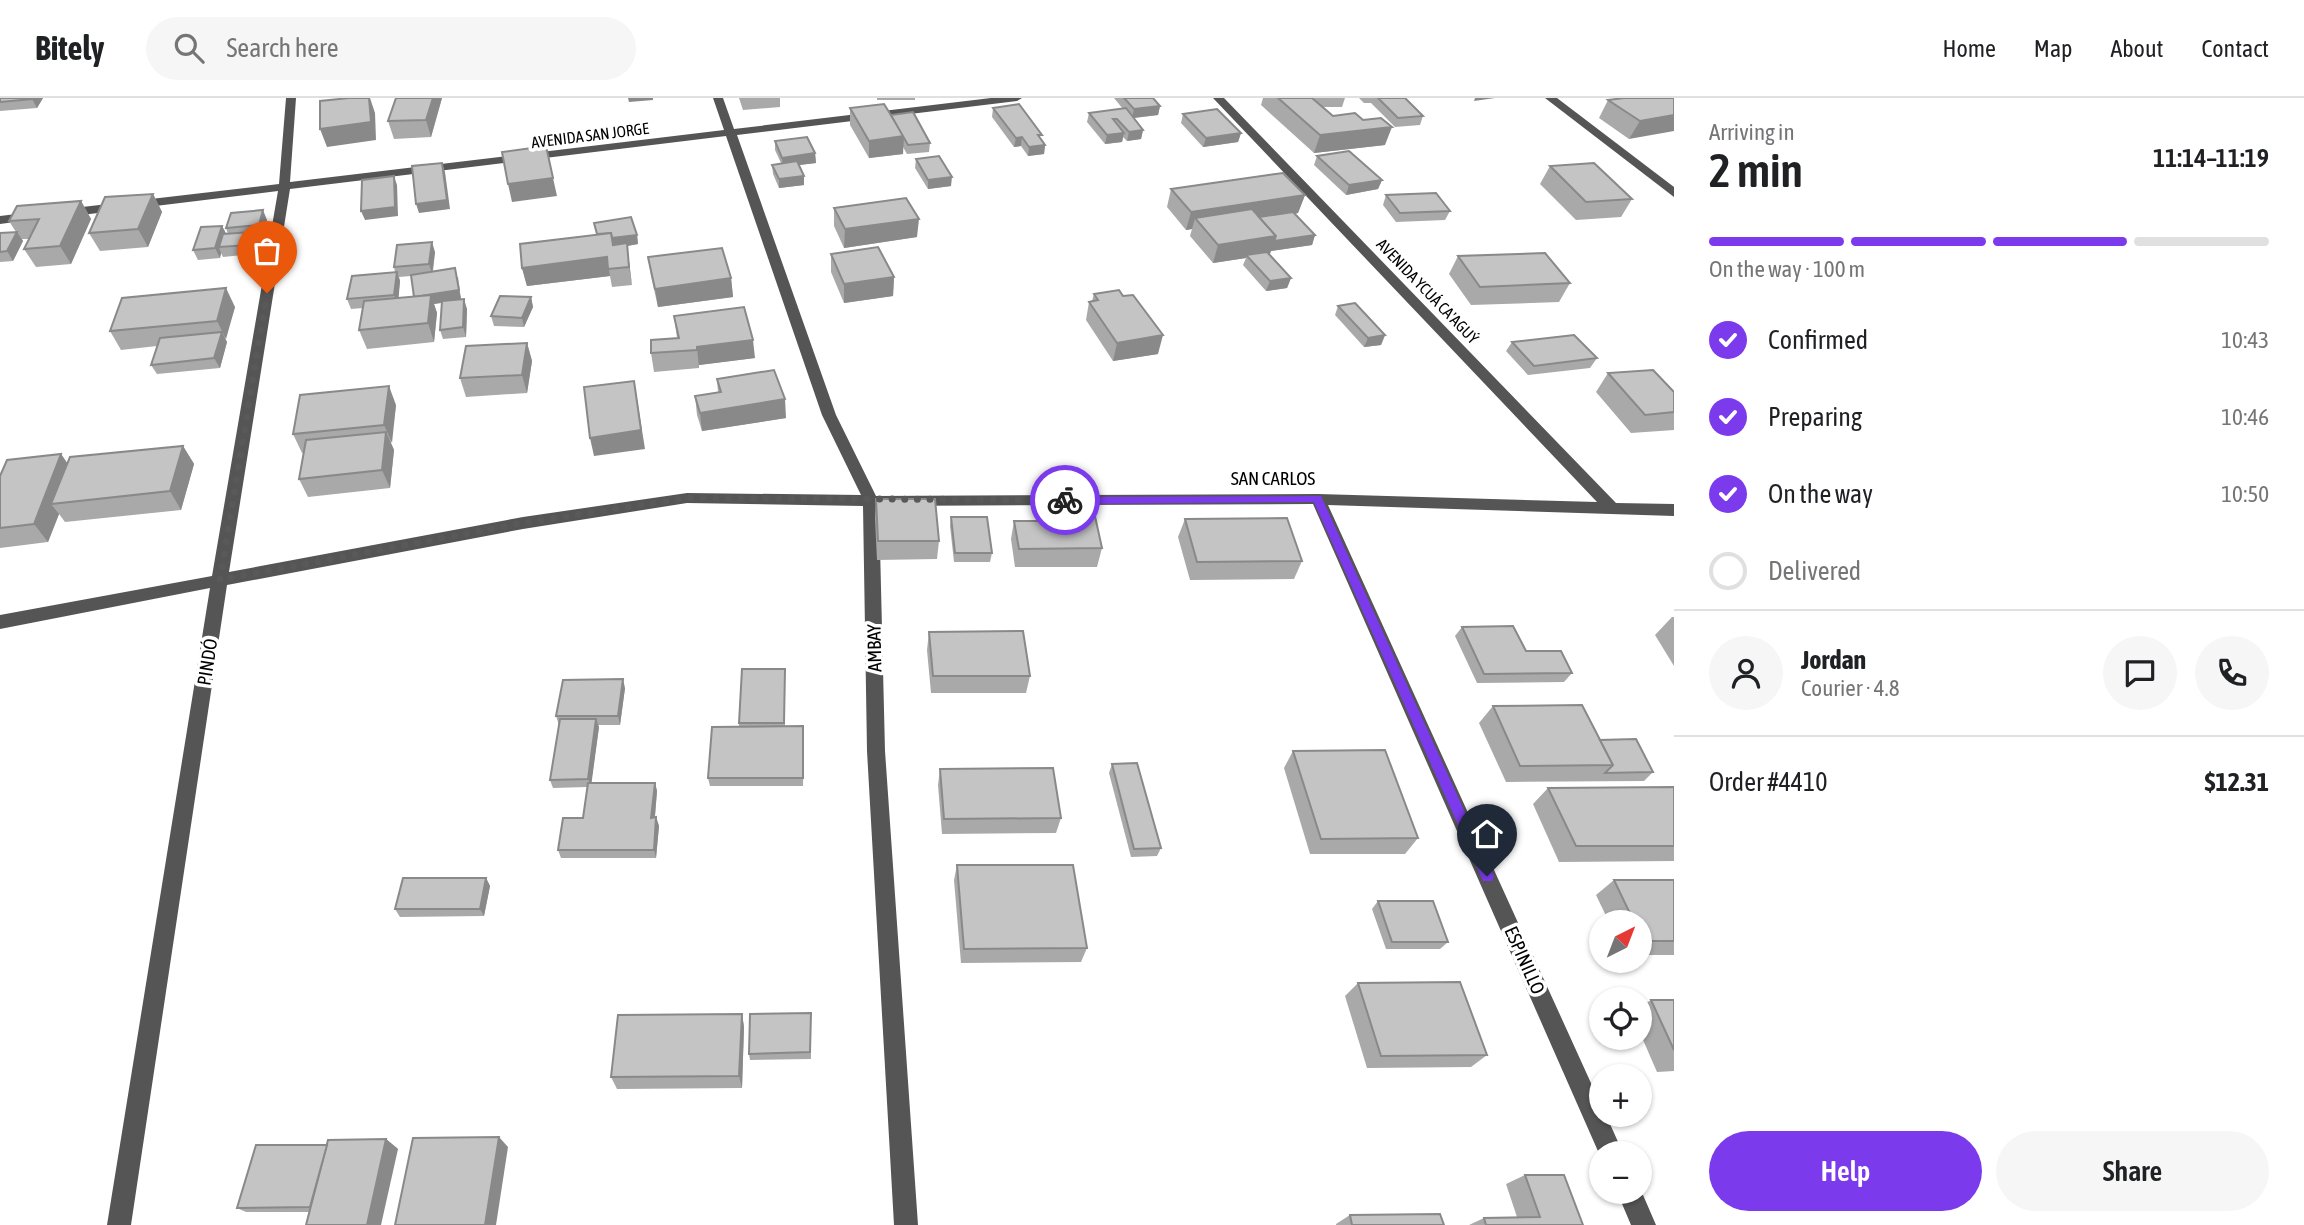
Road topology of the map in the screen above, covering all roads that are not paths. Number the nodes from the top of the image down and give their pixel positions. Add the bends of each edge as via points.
1 (291, 98) edge
2 (718, 98) edge
3 (1017, 98) edge
4 (1218, 98) edge
5 (1550, 98) edge
6 (730, 133) junction
7 (284, 188) junction
8 (1674, 193) edge
9 (54, 214) edge
10 (41, 215) edge
11 (0, 220) edge
12 (1318, 499) junction
13 (871, 501) junction
14 (1613, 509) junction
15 (1674, 510) edge
16 (220, 580) junction
17 (0, 622) edge
18 (1606, 1141) edge
19 (1634, 1204) edge
20 (119, 1225) edge
21 (906, 1225) edge
22 (1644, 1225) edge

1 - 7 street, PINDÓ
2 - 6 street, AMBAY
3 - 6 street, AVENIDA SAN JORGE
4 - 14 street, AVENIDA YCUÁ CA'AGUÝ
5 - 8 street
6 - 7 street, AVENIDA SAN JORGE
6 - 13 street, AMBAY via 828,415
7 - 9 street, AVENIDA SAN JORGE
7 - 16 street, PINDÓ
10 - 11 street
12 - 13 street, SAN CARLOS
12 - 14 street, SAN CARLOS
12 - 18 street, ESPINILLO
13 - 16 street, SAN CARLOS via 687,498 523,523
13 - 21 street, AMBAY via 876,751
14 - 15 street, SAN CARLOS
16 - 17 street, SAN CARLOS
16 - 20 street, PINDÓ
19 - 22 street

